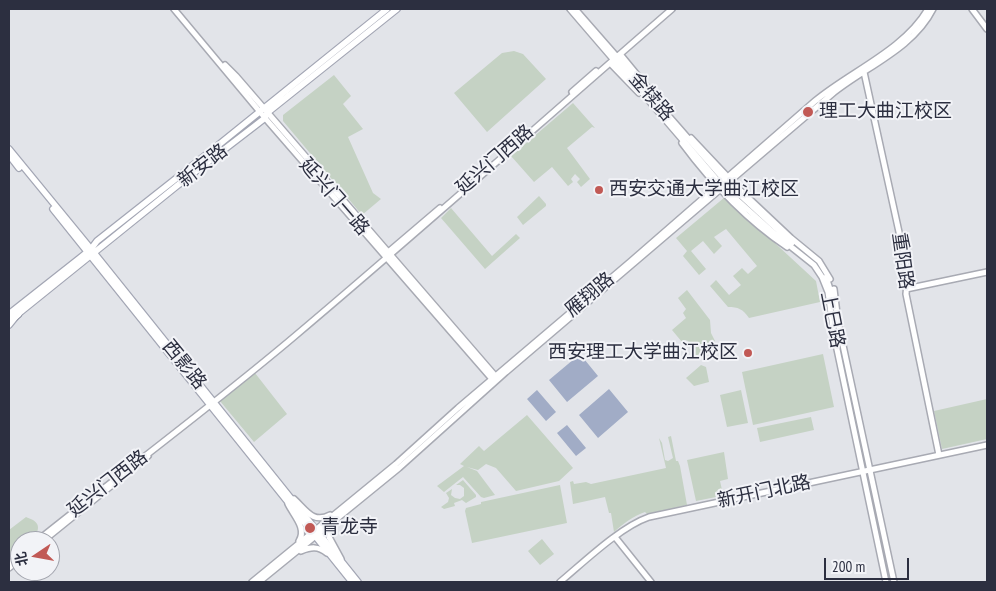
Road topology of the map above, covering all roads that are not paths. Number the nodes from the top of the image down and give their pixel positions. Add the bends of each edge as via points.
1 (175, 9) edge
2 (387, 9) edge
3 (397, 9) edge
4 (570, 9) edge
5 (575, 9) edge
6 (668, 9) edge
7 (672, 9) edge
8 (928, 9) edge
9 (933, 9) edge
10 (972, 9) edge
11 (987, 29) edge
12 (614, 58) junction
13 (863, 70) junction
14 (264, 112) junction
15 (9, 149) edge
16 (9, 156) edge
17 (724, 183) junction
18 (91, 253) junction
19 (387, 256) junction
20 (987, 272) edge
21 (906, 289) junction
22 (9, 314) edge
23 (18, 314) joint
24 (9, 323) edge
25 (495, 379) junction
26 (212, 403) junction
27 (987, 445) edge
28 (157, 447) junction
29 (939, 455) junction
30 (864, 470) junction
31 (286, 495) junction
32 (343, 508) junction
33 (335, 520) junction
34 (50, 531) edge
35 (55, 531) edge
36 (316, 533) junction
37 (614, 538) junction
38 (295, 546) junction
39 (293, 554) junction
40 (333, 558) junction
41 (342, 562) junction
42 (252, 582) edge
43 (259, 582) edge
44 (352, 582) edge
45 (358, 582) edge
46 (560, 582) edge
47 (650, 582) edge
48 (886, 582) edge
49 (894, 582) edge

1 - 14 street, 延兴门一路
2 - 14 main road, 新安路
3 - 14 main road, 新安路
4 - 12 street, 金犊路
5 - 12 street, 金犊路
6 - 12 street
7 - 12 street
8 - 13 street, 雁翔路 via 909,32
9 - 13 street, 雁翔路 via 909,39
10 - 11 street
12 - 17 street, 金犊路
12 - 17 street via 685,132
12 - 19 street, 延兴门西路
13 - 17 street, 雁翔路
13 - 21 street, 重阳路 via 906,264
14 - 18 main road, 新安路
14 - 19 street, 延兴门一路
15 - 18 main road, 西影路
16 - 18 main road, 西影路
17 - 25 street, 雁翔路
17 - 30 street, 上巳路 via 775,234 808,259 822,277
17 - 30 street via 819,261 829,276
18 - 22 main road, 新安路
18 - 23 main road, 新安路
18 - 26 main road, 西影路
19 - 25 street, 延兴门一路
19 - 26 street, 延兴门西路
20 - 21 street
21 - 29 street, 重阳路
23 - 24 highway
25 - 32 street, 雁翔路
25 - 33 street, 雁翔路 via 399,468
26 - 28 street, 延兴门西路
26 - 31 main road, 西影路
27 - 29 street, 新开门北路
28 - 34 street, 延兴门西路
28 - 35 street, 延兴门西路
29 - 30 street, 新开门北路
30 - 37 street, 新开门北路 via 649,517
30 - 48 street
30 - 49 street
31 - 32 street via 317,519 326,518
31 - 36 main road, 西影路
31 - 38 street via 302,529 301,538
32 - 36 street, 雁翔路
33 - 36 street, 雁翔路
33 - 41 street via 330,526 330,537
36 - 38 street, 雁翔路
36 - 39 street, 雁翔路
36 - 40 main road, 西影路
36 - 41 main road, 西影路
37 - 46 street, 新开门北路
37 - 47 street
38 - 42 street, 雁翔路
39 - 40 street via 316,548
39 - 43 street, 雁翔路
40 - 44 main road, 西影路
41 - 45 main road, 西影路

